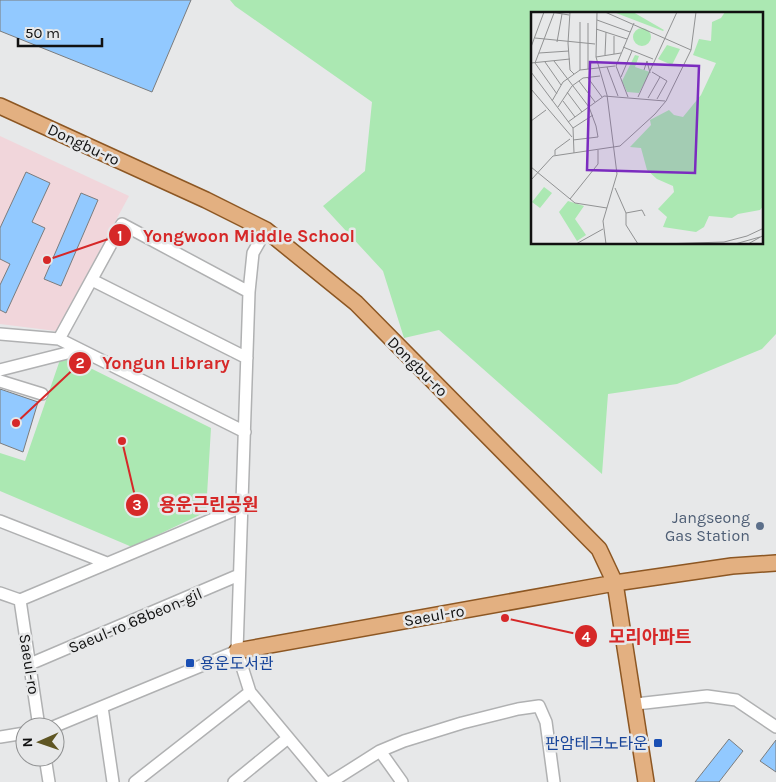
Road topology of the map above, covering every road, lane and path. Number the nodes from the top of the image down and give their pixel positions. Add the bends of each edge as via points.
1 (0, 106) edge
2 (266, 230) junction
3 (92, 280) junction
4 (248, 292) junction
5 (0, 334) edge
6 (59, 339) junction
7 (79, 350) junction
8 (247, 358) junction
9 (0, 370) edge
10 (0, 382) edge
11 (42, 394) dead end
12 (244, 432) junction
13 (242, 507) junction
14 (0, 522) edge
15 (107, 563) junction
16 (776, 563) edge
17 (240, 574) junction
18 (615, 583) junction
19 (0, 593) edge
20 (20, 600) junction
21 (237, 651) junction
22 (30, 664) junction
23 (250, 692) junction
24 (636, 704) junction
25 (102, 707) junction
26 (38, 717) edge
27 (65, 722) edge
28 (776, 727) edge
29 (15, 735) edge
30 (0, 738) edge
31 (288, 738) junction
32 (380, 752) junction
33 (47, 767) edge
34 (49, 782) edge
35 (114, 782) edge
36 (135, 782) edge
37 (234, 782) edge
38 (325, 782) edge
39 (331, 782) edge
40 (402, 782) edge
41 (554, 782) edge
42 (646, 782) edge

1 - 2 main road, Dongbu-ro
2 - 4 street via 254,253
2 - 18 main road, Dongbu-ro via 356,303 600,549
3 - 4 street via 122,224
3 - 6 street
3 - 8 street
4 - 8 street
5 - 6 street
6 - 7 street
7 - 9 street
7 - 12 street
8 - 12 street
10 - 11 street
12 - 13 street
13 - 15 street
13 - 17 street
14 - 15 street
15 - 20 street
16 - 18 main road, Saeul-ro
17 - 21 street
17 - 22 street, Saeul-ro 68beon-gil
18 - 21 main road, Saeul-ro
18 - 24 main road, Dongbu-ro
19 - 20 street
20 - 22 street, Saeul-ro
21 - 23 street
21 - 25 street, Saeul-ro
22 - 26 street, Saeul-ro
23 - 31 street
23 - 36 street
24 - 28 street via 707,696 736,700
24 - 42 main road, Dongbu-ro
25 - 27 street, Saeul-ro
25 - 35 street
29 - 30 street
31 - 37 street
31 - 38 street
32 - 39 street
32 - 40 street
32 - 41 street via 462,723 539,706 546,722
33 - 34 street

